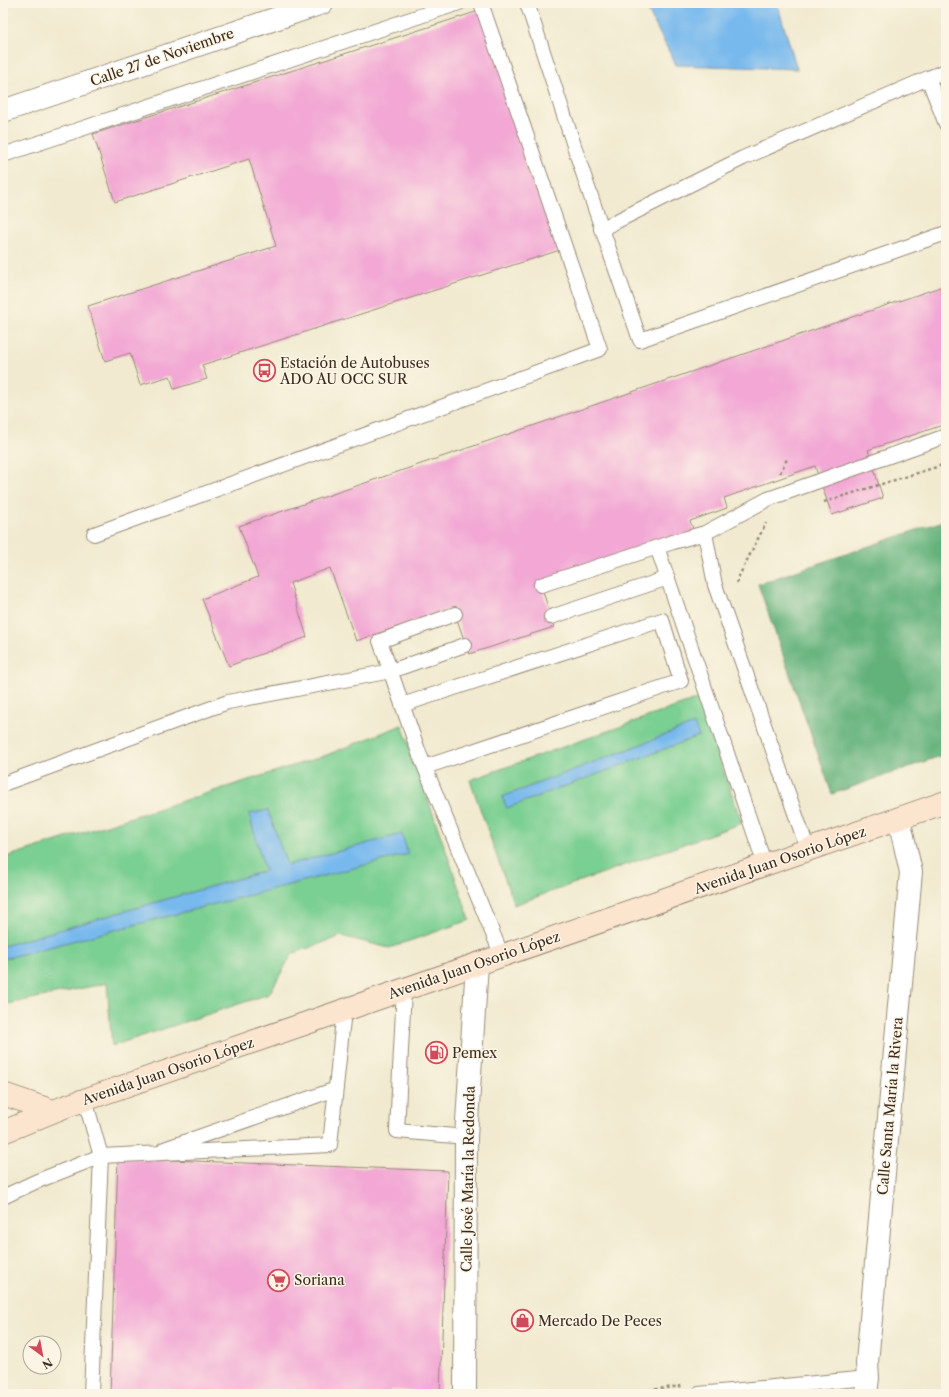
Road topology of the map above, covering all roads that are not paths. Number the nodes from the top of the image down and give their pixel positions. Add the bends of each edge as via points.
1 (322, 3) edge
2 (459, 3) edge
3 (481, 3) edge
4 (527, 3) edge
5 (946, 71) edge
6 (928, 78) junction
7 (3, 111) edge
8 (946, 124) edge
9 (3, 155) edge
10 (601, 228) junction
11 (946, 233) edge
12 (946, 436) edge
13 (705, 533) junction
14 (94, 534) dead end
15 (657, 547) junction
16 (668, 578) junction
17 (541, 584) dead end
18 (455, 614) dead end
19 (680, 614) junction
20 (551, 617) dead end
21 (662, 620) junction
22 (466, 645) dead end
23 (390, 671) junction
24 (402, 705) junction
25 (425, 767) junction
26 (3, 784) edge
27 (946, 802) edge
28 (898, 819) junction
29 (808, 850) junction
30 (765, 865) junction
31 (502, 956) junction
32 (478, 964) junction
33 (404, 989) junction
34 (344, 1010) junction
35 (336, 1089) junction
36 (3, 1094) edge
37 (85, 1100) junction
38 (53, 1111) junction
39 (3, 1132) edge
40 (466, 1137) junction
41 (149, 1154) junction
42 (101, 1156) junction
43 (3, 1197) edge
44 (867, 1386) edge
45 (91, 1394) edge
46 (465, 1394) edge
47 (700, 1394) edge

1 - 7 street, Calle 27 de Noviembre
2 - 9 lane
3 - 14 lane via 600,349
4 - 10 lane
5 - 6 lane
6 - 8 lane
6 - 10 lane via 743,158
10 - 11 lane via 640,340
12 - 13 lane via 768,498
13 - 15 lane
13 - 29 lane via 715,585
15 - 16 lane
15 - 17 lane
16 - 19 lane
16 - 20 lane
18 - 23 lane via 380,641
19 - 21 lane
19 - 30 lane
21 - 24 lane
21 - 25 lane via 681,681
22 - 23 lane
23 - 24 lane
23 - 26 lane via 228,702
24 - 25 lane
25 - 31 lane
27 - 28 main road, Avenida Juan Osorio López
28 - 29 main road, Avenida Juan Osorio López
28 - 44 street, Calle Santa María la Rivera via 911,872
29 - 30 main road, Avenida Juan Osorio López
30 - 31 main road, Avenida Juan Osorio López
31 - 32 main road, Avenida Juan Osorio López
32 - 33 main road, Avenida Juan Osorio López
32 - 40 street, Calle José María la Redonda
33 - 34 main road, Avenida Juan Osorio López
33 - 40 lane via 397,1131
34 - 35 lane
34 - 37 main road, Avenida Juan Osorio López
35 - 41 lane
35 - 41 lane via 330,1145
36 - 38 main road
37 - 38 main road, Avenida Juan Osorio López
37 - 42 lane
38 - 39 main road, Avenida Juan Osorio López
40 - 46 street, Calle José María la Redonda
41 - 42 lane
42 - 43 lane
42 - 45 lane
44 - 47 lane

